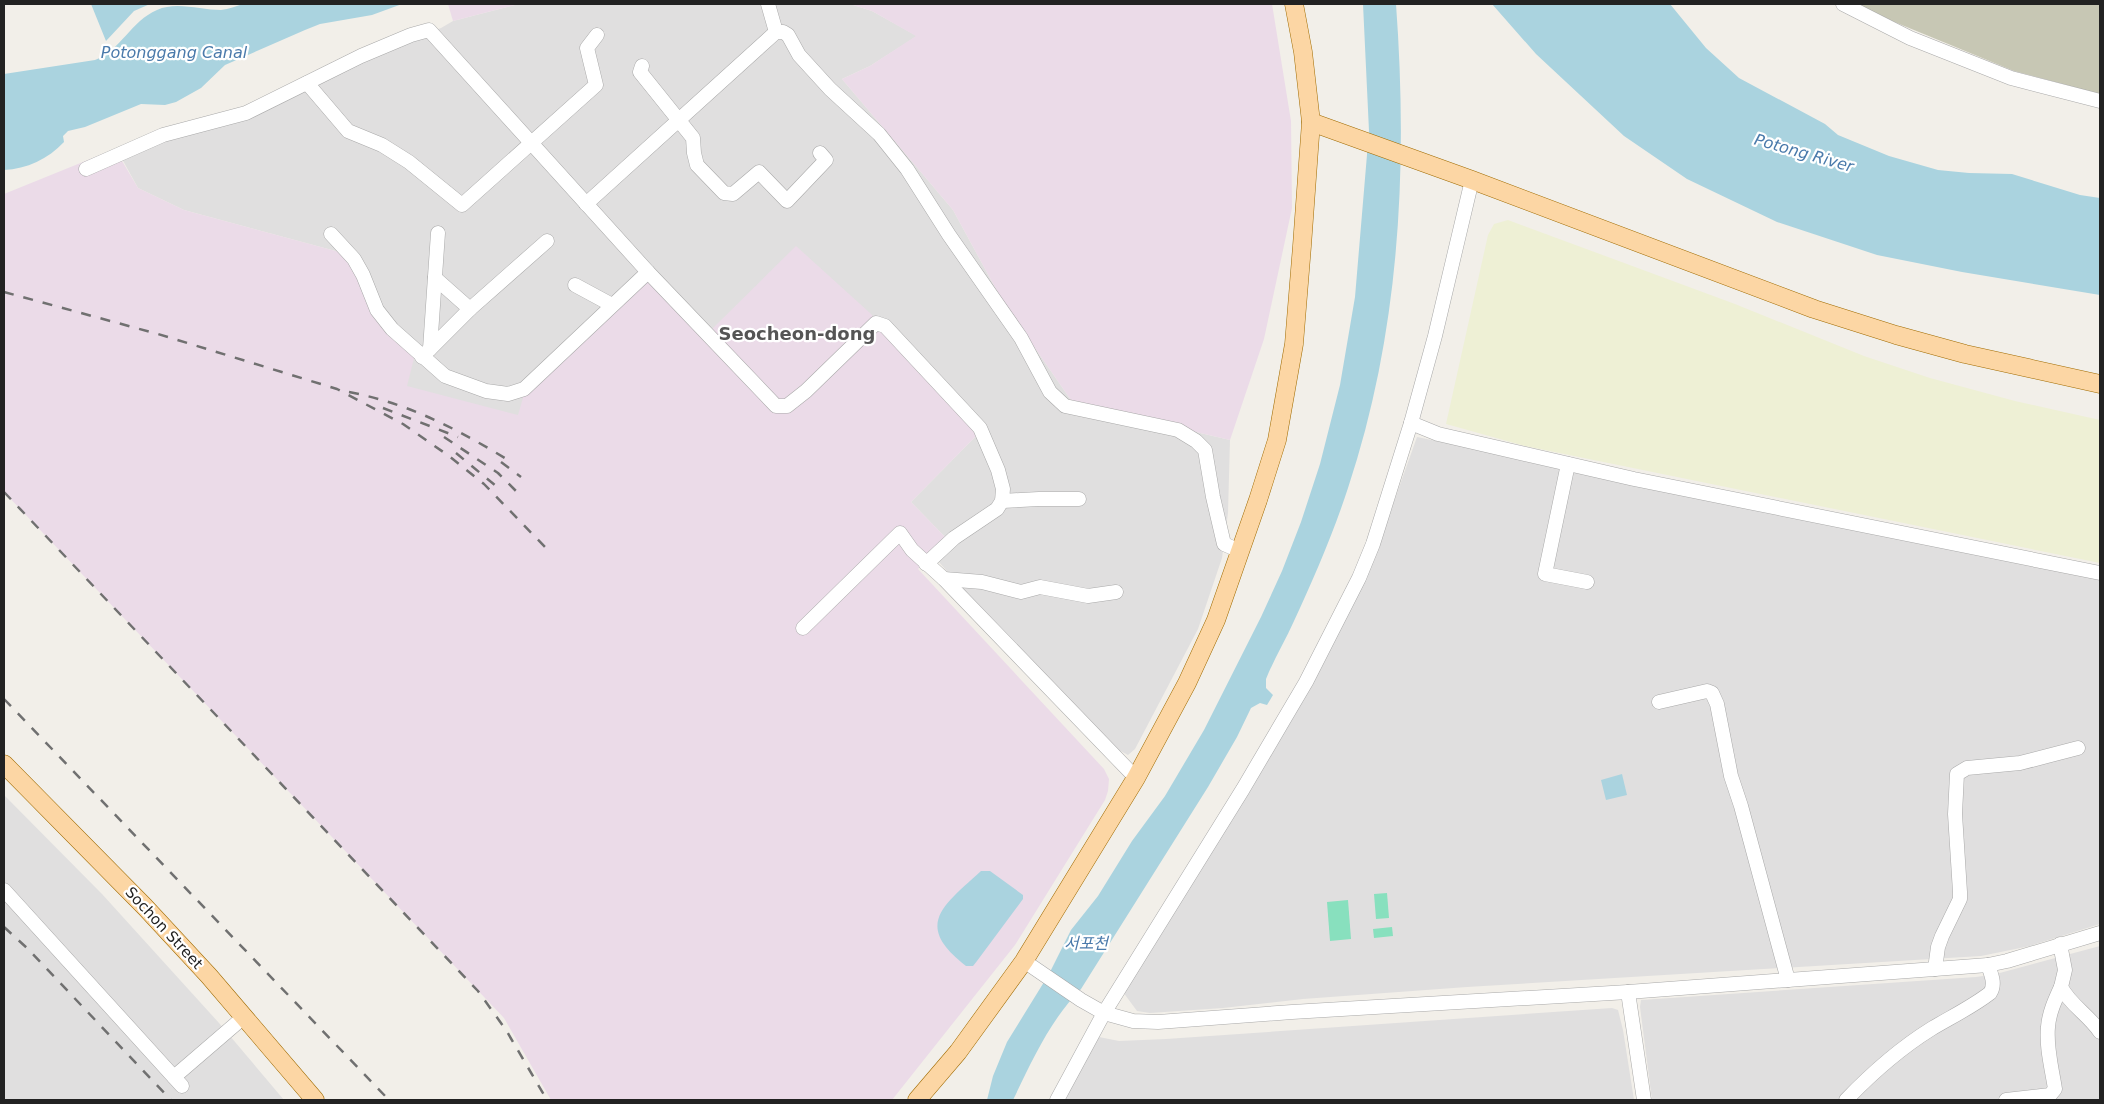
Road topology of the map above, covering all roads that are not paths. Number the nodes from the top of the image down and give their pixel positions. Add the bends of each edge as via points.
1 (768, 4) edge
2 (1294, 4) edge
3 (1843, 4) edge
4 (776, 32) junction
5 (597, 35) dead end
6 (642, 66) dead end
7 (307, 83) junction
8 (2100, 101) edge
9 (679, 120) junction
10 (1311, 122) junction
11 (531, 143) junction
12 (820, 153) dead end
13 (86, 168) dead end
14 (1465, 178) junction
15 (586, 204) junction
16 (438, 233) dead end
17 (331, 234) dead end
18 (547, 241) dead end
19 (648, 272) junction
20 (435, 278) junction
21 (575, 285) dead end
22 (612, 305) junction
23 (470, 309) junction
24 (426, 353) junction
25 (2100, 384) edge
26 (1411, 423) junction
27 (1568, 464) junction
28 (1079, 500) dead end
29 (1002, 501) junction
30 (1240, 551) junction
31 (926, 564) junction
32 (2100, 573) edge
33 (944, 579) junction
34 (1586, 582) dead end
35 (1116, 592) dead end
36 (803, 628) dead end
37 (1659, 702) dead end
38 (2078, 748) dead end
39 (4, 764) edge
40 (1136, 778) junction
41 (4, 890) edge
42 (2100, 933) edge
43 (2060, 944) junction
44 (1024, 961) junction
45 (1988, 965) junction
46 (1935, 969) junction
47 (1788, 980) junction
48 (2061, 987) junction
49 (1628, 992) junction
50 (1104, 1013) junction
51 (245, 1016) junction
52 (2100, 1032) edge
53 (315, 1100) edge
54 (917, 1100) edge
55 (1058, 1100) edge
56 (1644, 1100) edge
57 (1846, 1100) edge
58 (2006, 1100) edge

1 - 4 street
2 - 10 main road
3 - 8 street via 1910,38 2010,78
4 - 9 street
4 - 30 street via 788,35 799,55 879,134 907,169 1021,338 1050,392 1065,406 1178,430 1205,450 1224,544
5 - 11 street via 587,48 596,85
6 - 9 street via 640,72
7 - 11 street via 361,56 429,30
7 - 11 street via 348,131 382,145 409,162 462,205
7 - 13 street via 246,113 163,135
9 - 12 street via 693,138 697,165 724,193 733,194 759,172 787,201 826,160
9 - 15 street
10 - 14 main road
10 - 30 main road via 1294,344 1277,440
11 - 15 street
14 - 25 main road via 1814,310 1965,354
14 - 26 street via 1435,336
15 - 19 street
16 - 20 street
17 - 24 street via 354,260 377,310 392,329
18 - 23 street
19 - 22 street
19 - 29 street via 776,406 787,406 876,323 885,326 980,428 998,470 1003,489
20 - 23 street
20 - 24 street
21 - 22 street
22 - 24 street via 524,389 508,394 486,391 445,376
23 - 24 street
26 - 27 street via 1438,434
26 - 50 street via 1374,544 1306,682
27 - 32 street
27 - 34 street via 1545,574
28 - 29 street via 1039,498
29 - 31 street via 997,509 954,538
30 - 40 main road via 1216,620
31 - 33 street
31 - 36 street via 900,533
33 - 35 street via 982,582 1021,592 1040,587 1088,596
33 - 40 street
37 - 47 street via 1707,691 1712,693 1718,704 1731,776
38 - 46 street via 2020,763 1967,768 1957,774 1955,814 1960,899 1938,947
39 - 51 main road, Sochon Street via 145,907
40 - 44 main road
41 - 51 street via 178,1082
42 - 43 street
43 - 45 street
43 - 48 street via 2065,970
44 - 50 street
44 - 54 main road via 958,1052
45 - 46 street
45 - 57 street via 1993,982 1990,993 1890,1057
46 - 47 street
47 - 49 street
48 - 52 street
48 - 58 street via 2051,1009 2048,1027 2055,1089 2050,1095
49 - 50 street via 1158,1022 1133,1021
49 - 56 street
50 - 55 street
51 - 53 main road, Sochon Street

